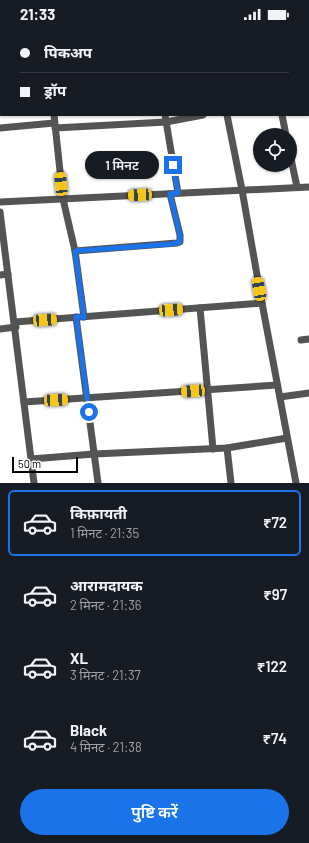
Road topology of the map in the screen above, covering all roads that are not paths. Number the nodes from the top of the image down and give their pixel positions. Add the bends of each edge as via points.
1 (54, 116) edge
2 (190, 116) edge
3 (227, 116) edge
4 (282, 116) edge
5 (165, 118) edge
6 (55, 125) junction
7 (0, 128) edge
8 (285, 128) edge
9 (294, 172) edge
10 (297, 187) junction
11 (309, 187) edge
12 (242, 190) junction
13 (178, 193) junction
14 (170, 194) junction
15 (63, 199) junction
16 (0, 202) edge
17 (0, 217) edge
18 (75, 251) junction
19 (0, 274) edge
20 (8, 274) junction
21 (262, 303) junction
22 (200, 308) junction
23 (76, 317) junction
24 (84, 317) junction
25 (15, 325) junction
26 (0, 328) edge
27 (309, 339) edge
28 (301, 340) dead end
29 (277, 385) junction
30 (207, 390) junction
31 (309, 392) edge
32 (280, 397) junction
33 (88, 398) junction
34 (24, 402) junction
35 (288, 438) junction
36 (227, 448) junction
37 (213, 449) junction
38 (94, 454) junction
39 (31, 459) junction
40 (34, 483) edge
41 (98, 483) edge
42 (232, 483) edge
43 (296, 483) edge

1 - 6 street
2 - 5 street
3 - 12 street
4 - 8 street
5 - 6 street
5 - 13 street
6 - 7 street
6 - 15 street
9 - 10 street
10 - 11 street
10 - 12 street
12 - 13 street
12 - 21 street
13 - 14 street
14 - 15 street
14 - 18 street via 180,242
15 - 16 street
15 - 18 street
17 - 20 street
18 - 24 street
19 - 20 street
20 - 25 street
21 - 22 street
21 - 29 street
22 - 24 street
22 - 30 street
23 - 24 street
23 - 25 street
23 - 33 street
25 - 26 street
25 - 34 street
27 - 28 street
29 - 30 street
29 - 32 street
30 - 33 street
30 - 37 street
31 - 32 street
32 - 35 street
33 - 34 street
33 - 38 street
34 - 39 street
35 - 36 street
35 - 43 street
36 - 37 street
36 - 42 street
37 - 38 street
38 - 39 street
38 - 41 street
39 - 40 street

